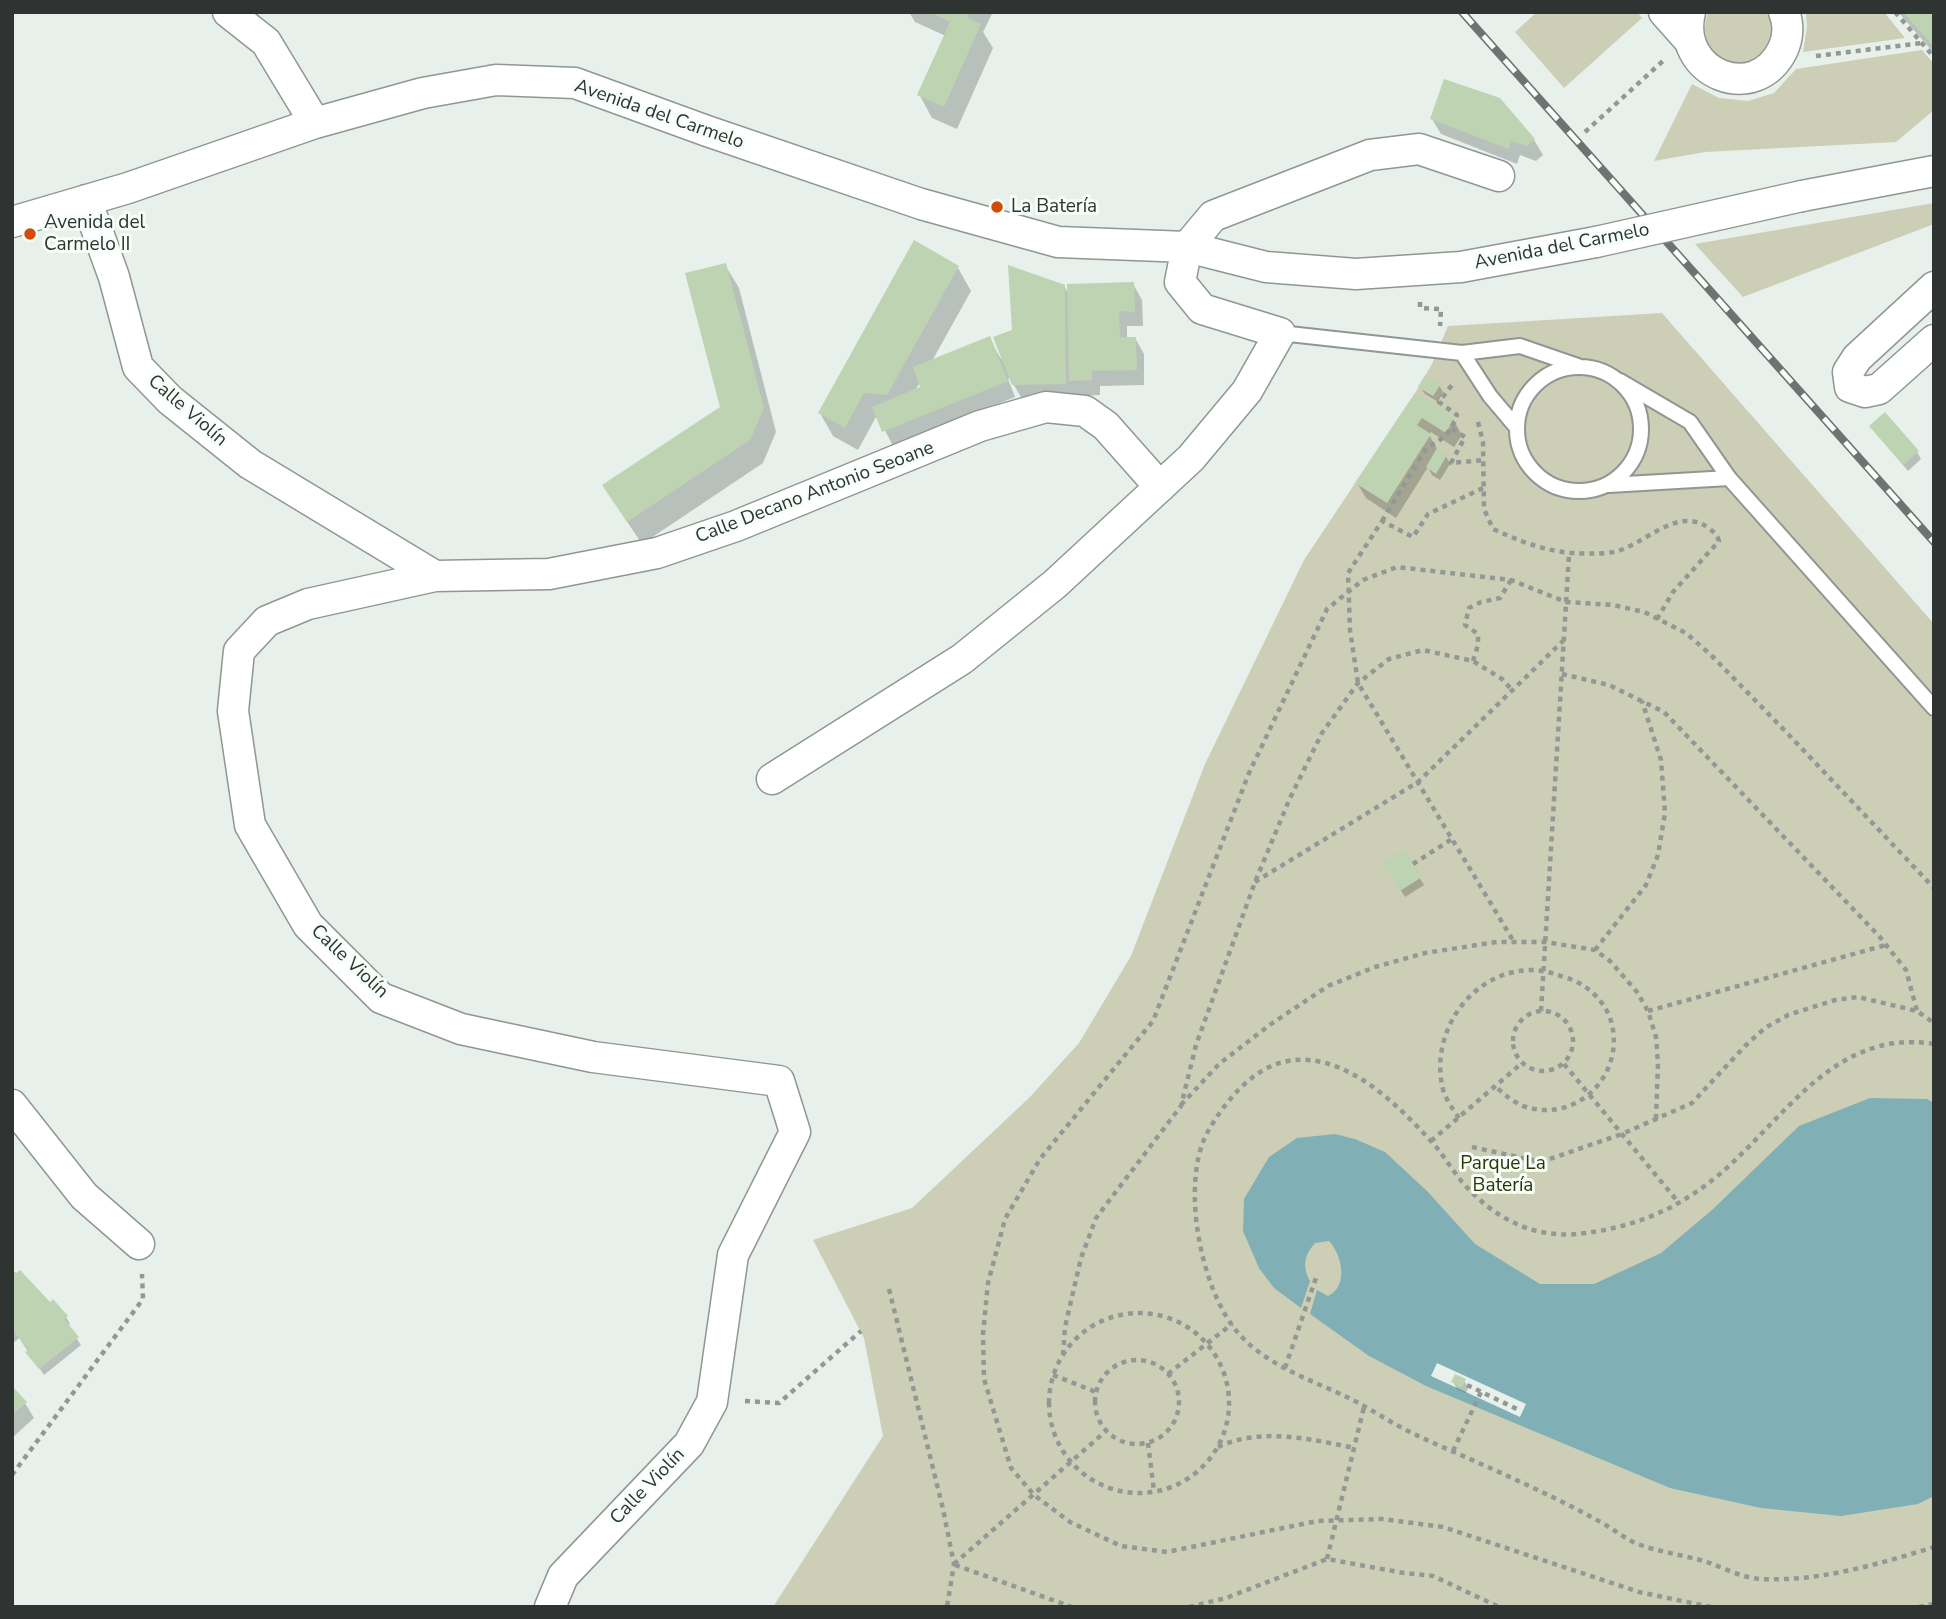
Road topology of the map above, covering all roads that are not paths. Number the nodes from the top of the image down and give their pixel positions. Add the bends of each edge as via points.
1 (228, 12) edge
2 (1664, 12) edge
3 (1784, 12) edge
4 (1689, 25) edge
5 (315, 123) junction
6 (1934, 171) edge
7 (1499, 176) dead end
8 (86, 200) junction
9 (12, 222) edge
10 (1187, 247) junction
11 (1934, 287) edge
12 (1280, 334) junction
13 (1934, 340) edge
14 (1462, 353) junction
15 (1578, 366) junction
16 (1620, 381) junction
17 (1517, 428) junction
18 (1729, 478) junction
19 (1609, 485) junction
20 (1160, 487) junction
21 (435, 576) junction
22 (1934, 708) edge
23 (772, 779) dead end
24 (12, 1105) edge
25 (139, 1244) road end
26 (550, 1607) edge

1 - 5 street via 266,42
2 - 4 street
3 - 4 street via 1788,32 1784,47 1777,61 1751,78 1719,76 1705,67 1694,55
5 - 8 street, Avenida del Carmelo
5 - 10 street, Avenida del Carmelo via 423,93 496,80 575,83 921,204 1045,239
6 - 10 street, Avenida del Carmelo, bridge via 1461,267 1356,274 1266,267
7 - 10 street via 1419,149 1370,155 1213,216
8 - 9 street, Avenida del Carmelo
8 - 21 street, Calle Violín via 114,277 138,367 170,400 250,464
10 - 12 street via 1180,282 1202,309
11 - 13 street via 1857,358 1848,372 1850,387 1865,392 1879,389
12 - 14 lane
12 - 20 street via 1247,391
14 - 15 lane via 1520,346
14 - 17 lane
15 - 16 lane via 1597,369
15 - 17 lane via 1554,372 1532,388 1520,409
16 - 18 lane via 1690,422
16 - 19 lane via 1637,405 1639,447 1631,464
17 - 19 lane via 1522,453 1538,476 1554,486 1586,491
18 - 19 lane
18 - 22 lane
20 - 21 street, Calle Decano Antonio Seoane via 1107,426 1085,411 1046,407 980,426 748,521 657,553 549,574
20 - 23 street via 1055,584 962,659
21 - 26 street, Calle Violín via 308,604 267,621 239,651 233,711 250,825 308,925 382,998 461,1029 593,1057 779,1081 795,1132 733,1255 712,1402 690,1444 563,1576
24 - 25 street via 84,1196

